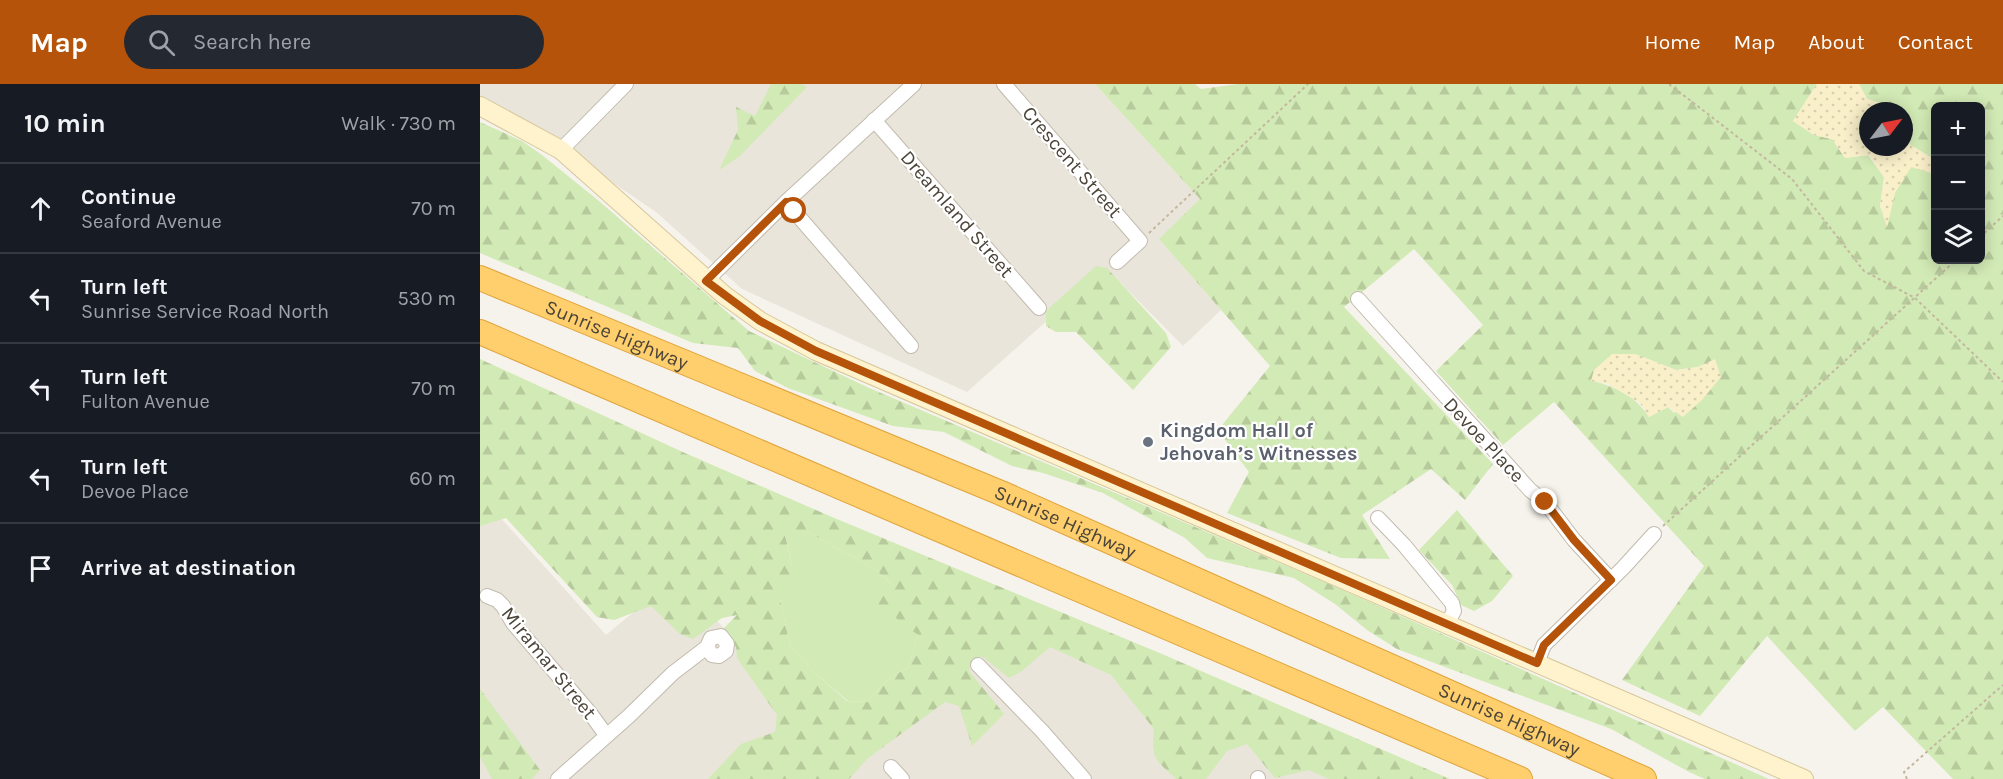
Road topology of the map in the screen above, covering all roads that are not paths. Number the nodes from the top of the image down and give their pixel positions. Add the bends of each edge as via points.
1 (626, 84) edge
2 (914, 84) edge
3 (1004, 84) edge
4 (480, 106) edge
5 (874, 120) junction
6 (561, 150) junction
7 (786, 202) junction
8 (1117, 262) dead end
9 (480, 278) edge
10 (706, 281) junction
11 (1358, 300) dead end
12 (1039, 308) dead end
13 (480, 332) edge
14 (911, 346) dead end
15 (1378, 518) dead end
16 (1654, 534) road end
17 (1611, 580) junction
18 (487, 596) dead end
19 (1447, 624) junction
20 (707, 647) dead end
21 (1537, 663) junction
22 (978, 665) dead end
23 (606, 735) junction
24 (891, 767) dead end
25 (558, 779) edge
26 (902, 779) edge
27 (1084, 779) edge
28 (1520, 779) edge
29 (1644, 779) edge
30 (1804, 779) edge

1 - 6 street
2 - 5 street
3 - 8 street, Crescent Street via 1140,241
4 - 6 street
5 - 7 street
5 - 12 street, Dreamland Street
6 - 10 street
7 - 10 street
7 - 14 street
9 - 29 highway, Sunrise Highway via 1001,493
10 - 19 street via 760,321 816,351
11 - 17 street, Devoe Place via 1545,502
13 - 28 highway
15 - 19 street via 1449,597 1454,611
16 - 17 street
17 - 21 street via 1544,645
18 - 23 street, Miramar Street via 503,606
19 - 21 street
20 - 23 street
21 - 30 street
22 - 27 street
23 - 25 street
24 - 26 street

